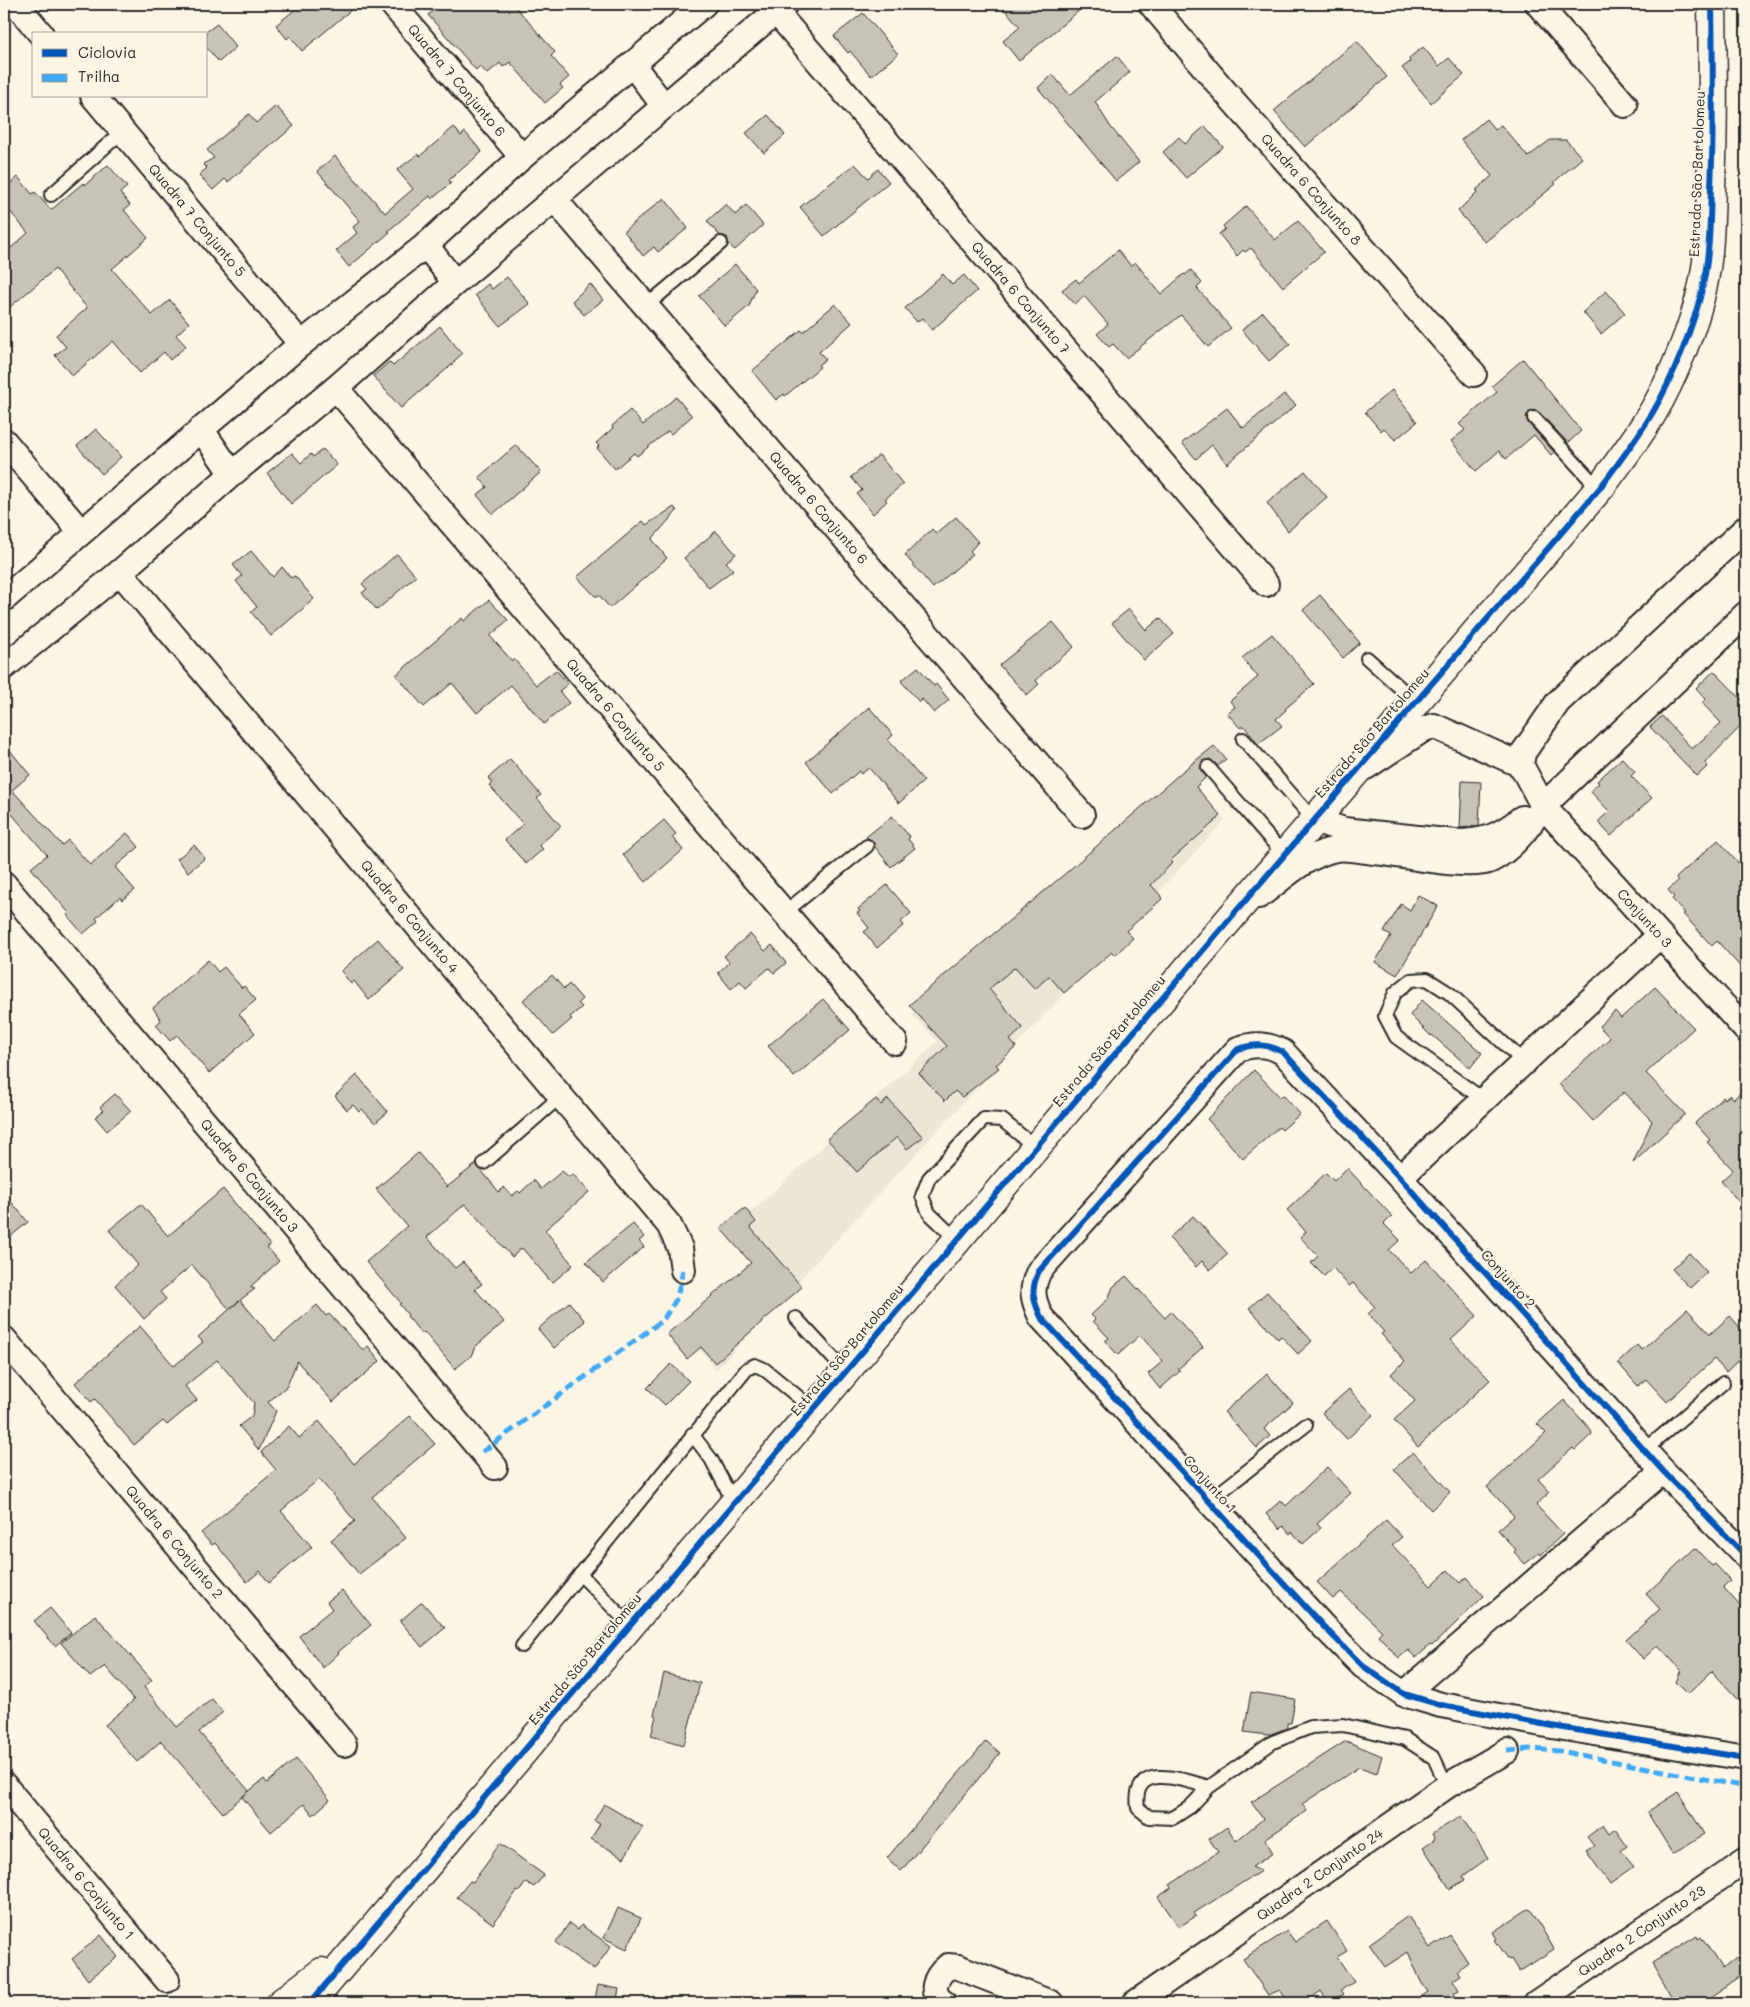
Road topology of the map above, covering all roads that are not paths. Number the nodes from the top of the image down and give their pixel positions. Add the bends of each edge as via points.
1 (16, 4) edge
2 (392, 4) edge
3 (704, 4) edge
4 (1151, 4) edge
5 (1538, 4) edge
6 (1712, 4) edge
7 (781, 8) edge
8 (39, 32) edge
9 (632, 64) junction
10 (95, 98) edge
11 (664, 106) junction
12 (1625, 106) dead end
13 (123, 131) junction
14 (522, 158) junction
15 (51, 194) dead end
16 (555, 200) junction
17 (721, 243) dead end
18 (426, 245) junction
19 (456, 284) junction
20 (646, 306) junction
21 (301, 344) junction
22 (1474, 374) dead end
23 (336, 388) junction
24 (1534, 418) dead end
25 (201, 429) junction
26 (4, 440) edge
27 (232, 474) junction
28 (1599, 490) junction
29 (1746, 528) edge
30 (81, 532) junction
31 (120, 572) junction
32 (1266, 584) dead end
33 (4, 599) edge
34 (1742, 627) edge
35 (1367, 658) dead end
36 (5, 663) edge
37 (1416, 702) junction
38 (1243, 739) dead end
39 (1522, 759) junction
40 (1208, 767) dead end
41 (1352, 776) junction
42 (1543, 806) junction
43 (1082, 815) dead end
44 (1314, 820) junction
45 (867, 846) dead end
46 (1284, 855) junction
47 (4, 884) edge
48 (785, 912) junction
49 (1233, 915) junction
50 (1659, 936) junction
51 (1746, 1030) edge
52 (895, 1042) dead end
53 (1524, 1062) junction
54 (561, 1096) junction
55 (1484, 1100) junction
56 (1035, 1147) junction
57 (484, 1163) dead end
58 (1400, 1178) junction
59 (957, 1240) junction
60 (683, 1270) dead end
61 (1038, 1271) joint
62 (796, 1318) dead end
63 (4, 1339) edge
64 (845, 1371) junction
65 (1723, 1383) dead end
66 (813, 1409) junction
67 (1306, 1426) dead end
68 (692, 1434) junction
69 (1645, 1450) junction
70 (495, 1467) dead end
71 (1663, 1471) junction
72 (1209, 1501) junction
73 (734, 1503) junction
74 (1746, 1556) edge
75 (580, 1574) junction
76 (630, 1625) junction
77 (522, 1646) dead end
78 (1404, 1694) junction
79 (344, 1744) dead end
80 (1507, 1751) dead end
81 (1746, 1758) edge
82 (4, 1785) edge
83 (1447, 1786) junction
84 (1209, 1787) junction
85 (1746, 1860) edge
86 (362, 1940) junction
87 (167, 1980) dead end
88 (281, 2003) edge
89 (310, 2003) edge
90 (944, 2003) edge
91 (1051, 2003) edge
92 (1135, 2003) edge
93 (1536, 2003) edge

1 - 8 street
2 - 14 street, Quadra 7 Conjunto 6
3 - 9 street
4 - 22 street, Quadra 6 Conjunto 8
5 - 12 street
6 - 28 street, Estrada São Bartolomeu via 1714,127 1709,245 1703,285 1689,332 1654,410
7 - 11 street
7 - 32 street, Quadra 6 Conjunto 7
9 - 11 street
9 - 14 street
10 - 13 street, Quadra 7 Conjunto 5
11 - 16 street
13 - 15 lane
13 - 21 street, Quadra 7 Conjunto 5
14 - 18 street
16 - 19 street
16 - 20 street, Quadra 6 Conjunto 6
17 - 20 lane
18 - 19 street
18 - 21 street
19 - 23 street
20 - 43 street, Quadra 6 Conjunto 6
21 - 25 street
23 - 27 street
23 - 48 street, Quadra 6 Conjunto 5
24 - 28 lane
25 - 27 street
25 - 30 street
26 - 30 street
27 - 31 street
28 - 37 street, Estrada São Bartolomeu
29 - 39 street via 1558,702
30 - 33 street
31 - 36 street
31 - 54 street, Quadra 6 Conjunto 4
34 - 42 street
35 - 37 lane
37 - 39 street
37 - 41 street, Estrada São Bartolomeu
38 - 44 lane
39 - 41 street via 1434,726 1424,729
39 - 42 street, Conjunto 3
40 - 46 lane
41 - 44 street, Estrada São Bartolomeu
42 - 44 street via 1526,814 1499,835 1471,842 1344,830
42 - 49 street via 1525,832 1490,861 1472,864 1338,849 1310,857
42 - 50 street, Conjunto 3
44 - 46 street, Estrada São Bartolomeu
45 - 48 lane
46 - 49 street, Estrada São Bartolomeu
47 - 70 street, Quadra 6 Conjunto 3
48 - 52 street, Quadra 6 Conjunto 5
49 - 56 street, Estrada São Bartolomeu
50 - 51 street, Conjunto 3
50 - 53 street
53 - 55 street
53 - 55 lane via 1449,993 1427,979 1411,980 1395,993 1386,1016 1396,1037
54 - 57 lane
54 - 60 street, Quadra 6 Conjunto 4 via 669,1225 680,1248
55 - 58 street
56 - 59 street, Estrada São Bartolomeu
56 - 59 lane via 1002,1120 984,1119 928,1178 922,1196 929,1213
58 - 61 street, Conjunto 2 via 1283,1052 1256,1044 1238,1049
58 - 69 street, Conjunto 2
59 - 64 street, Estrada São Bartolomeu
61 - 72 street, Conjunto 1 via 1032,1293 1041,1317
62 - 64 lane
63 - 79 street, Quadra 6 Conjunto 2
64 - 66 street, Estrada São Bartolomeu
65 - 69 lane
66 - 68 lane via 756,1365 748,1369
66 - 73 street, Estrada São Bartolomeu
67 - 72 lane
68 - 73 lane
68 - 75 lane
69 - 71 street, Conjunto 2
71 - 74 street, Conjunto 2
71 - 78 street
72 - 78 street, Conjunto 1 via 1356,1660
73 - 76 street, Estrada São Bartolomeu
75 - 76 lane
75 - 77 lane
76 - 86 street, Estrada São Bartolomeu
78 - 81 street, Conjunto 1 via 1441,1705
80 - 83 street, Quadra 2 Conjunto 24
82 - 87 street, Quadra 6 Conjunto 1
83 - 84 lane via 1434,1758 1405,1739 1343,1725 1311,1727 1273,1742
83 - 92 street, Quadra 2 Conjunto 24
84 - 84 lane via 1190,1807 1172,1818 1149,1817 1138,1808 1136,1797 1143,1784 1157,1776
85 - 93 street, Quadra 2 Conjunto 23
86 - 88 street, Estrada São Bartolomeu
86 - 89 street, Estrada São Bartolomeu
90 - 91 street via 936,1998 934,1990 941,1972 948,1966

